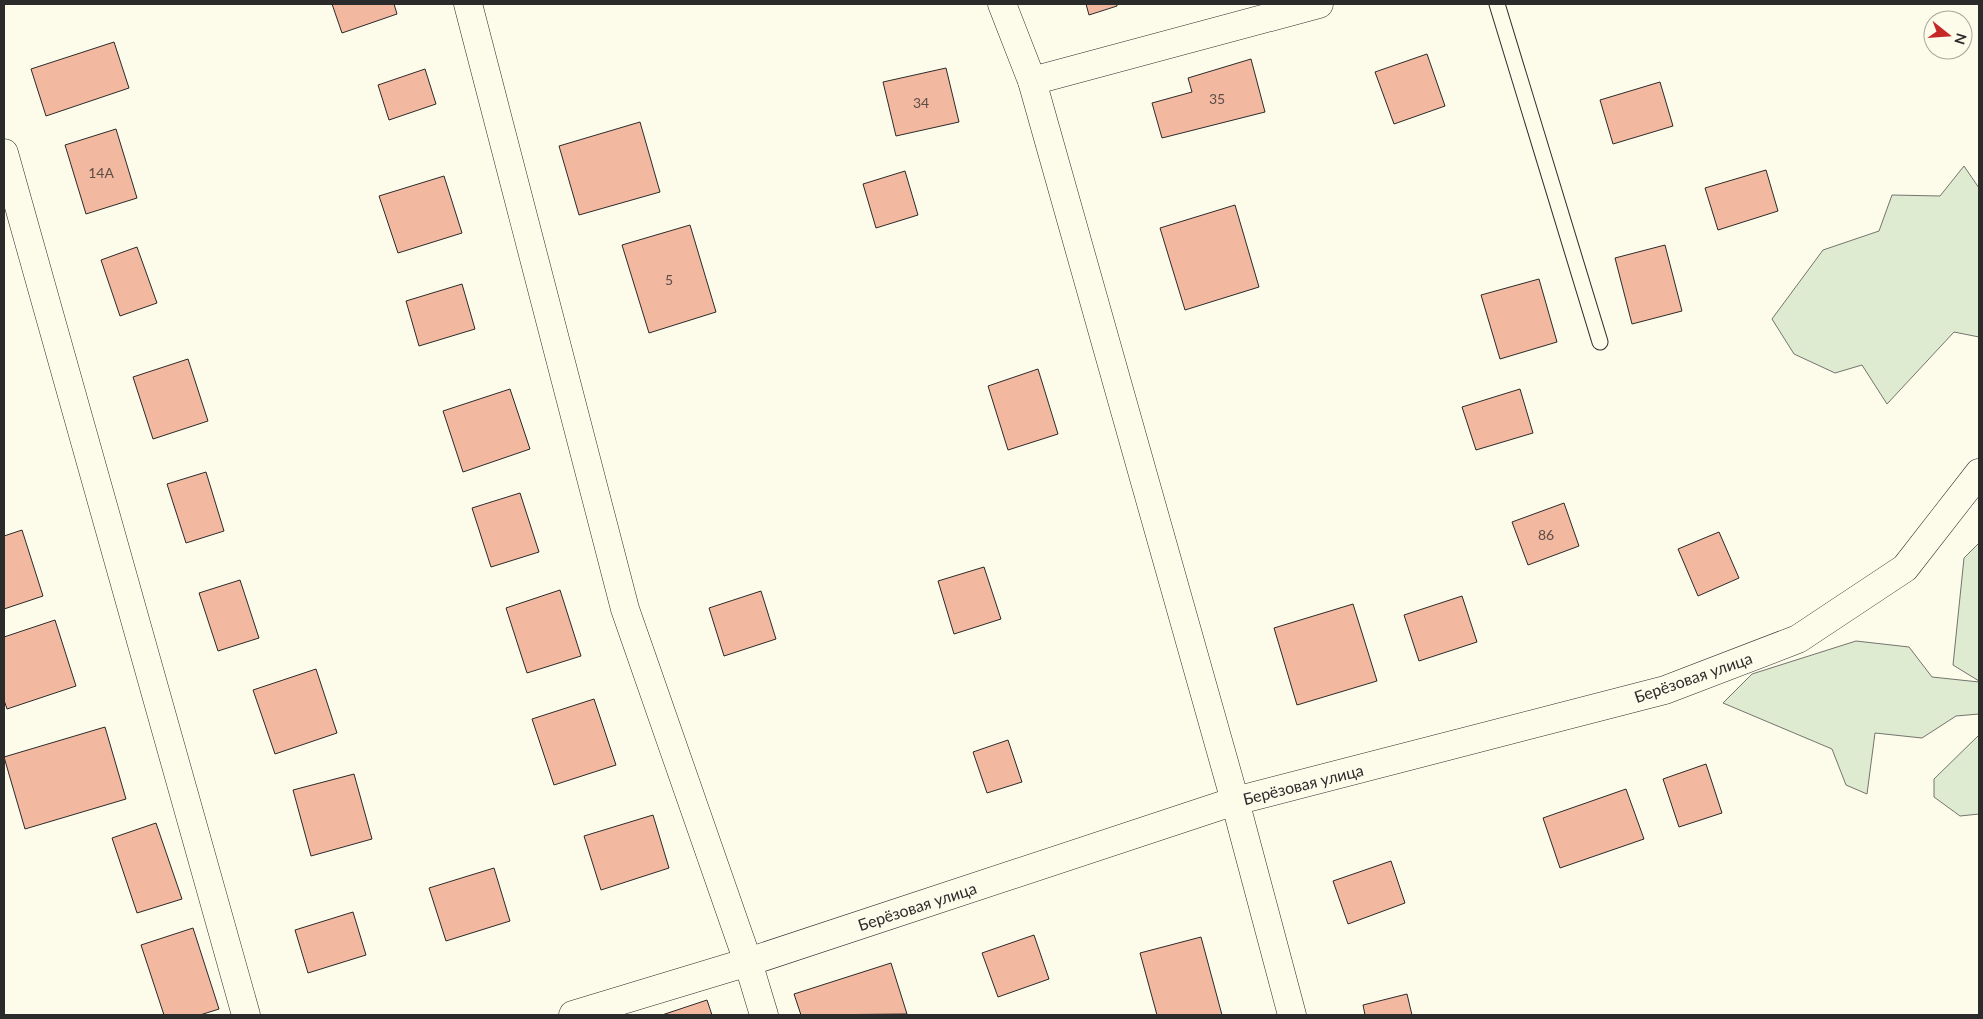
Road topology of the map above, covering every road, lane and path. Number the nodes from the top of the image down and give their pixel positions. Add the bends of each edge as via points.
1 (468, 4) edge
2 (1002, 4) edge
3 (1319, 4) edge
4 (1497, 4) edge
5 (1032, 81) junction
6 (4, 153) edge
7 (1600, 342) dead end
8 (1979, 473) edge
9 (1235, 801) junction
10 (748, 962) junction
11 (246, 1015) edge
12 (573, 1015) edge
13 (764, 1015) edge
14 (1292, 1015) edge

1 - 10 street via 626,610
2 - 5 street
3 - 5 street
4 - 7 lane
5 - 9 street
6 - 11 street
8 - 9 street, Берёзовая улица via 1905,568 1798,639 1665,690
9 - 10 street, Берёзовая улица
9 - 14 street
10 - 12 street, Берёзовая улица
10 - 13 street

